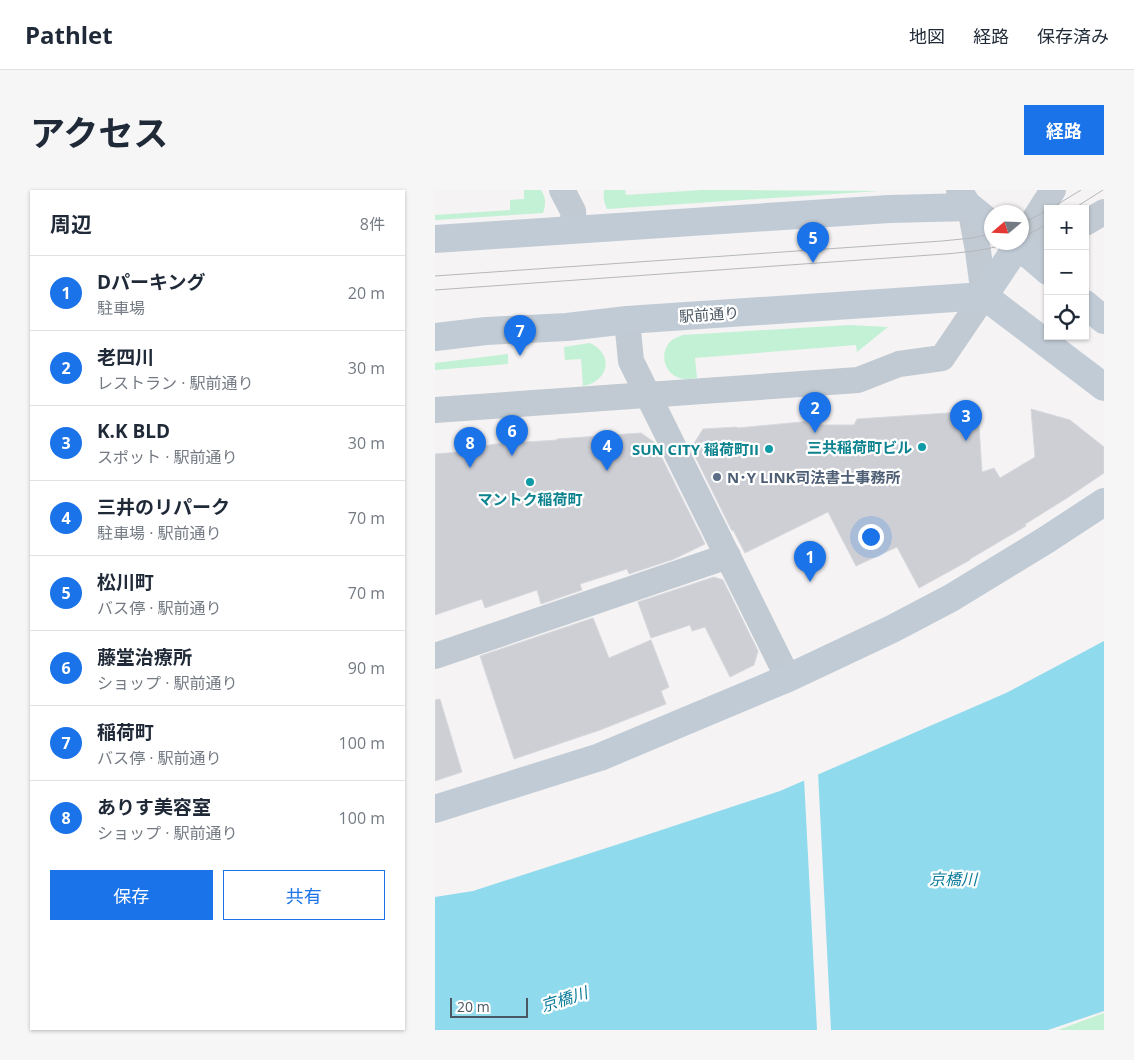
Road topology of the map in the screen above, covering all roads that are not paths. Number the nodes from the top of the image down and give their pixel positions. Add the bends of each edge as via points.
1 (562, 190) edge
2 (1053, 190) edge
3 (964, 198) edge
4 (1104, 212) edge
5 (984, 217) edge
6 (1089, 221) edge
7 (1029, 226) edge
8 (574, 229) junction
9 (1044, 238) edge
10 (435, 239) edge
11 (1029, 241) edge
12 (1014, 250) edge
13 (1026, 250) edge
14 (1044, 267) edge
15 (984, 296) junction
16 (1089, 307) edge
17 (627, 320) junction
18 (1104, 320) edge
19 (435, 337) edge
20 (1104, 387) edge
21 (649, 395) junction
22 (435, 410) edge
23 (1104, 502) edge
24 (728, 556) junction
25 (435, 656) edge
26 (788, 678) junction
27 (435, 809) edge

1 - 8 street via 573,211
2 - 7 street
3 - 5 street
3 - 8 street via 889,209
3 - 15 street via 978,251
4 - 6 street
8 - 10 street
9 - 11 street
12 - 15 street
13 - 14 street
15 - 17 street, 駅前通り
15 - 20 street
15 - 21 street via 942,358 899,364 858,380
16 - 18 street
17 - 19 street, 駅前通り
17 - 21 street via 631,360
21 - 22 street
21 - 24 street
23 - 26 street via 951,598
24 - 25 street
24 - 26 street
26 - 27 street via 600,757

